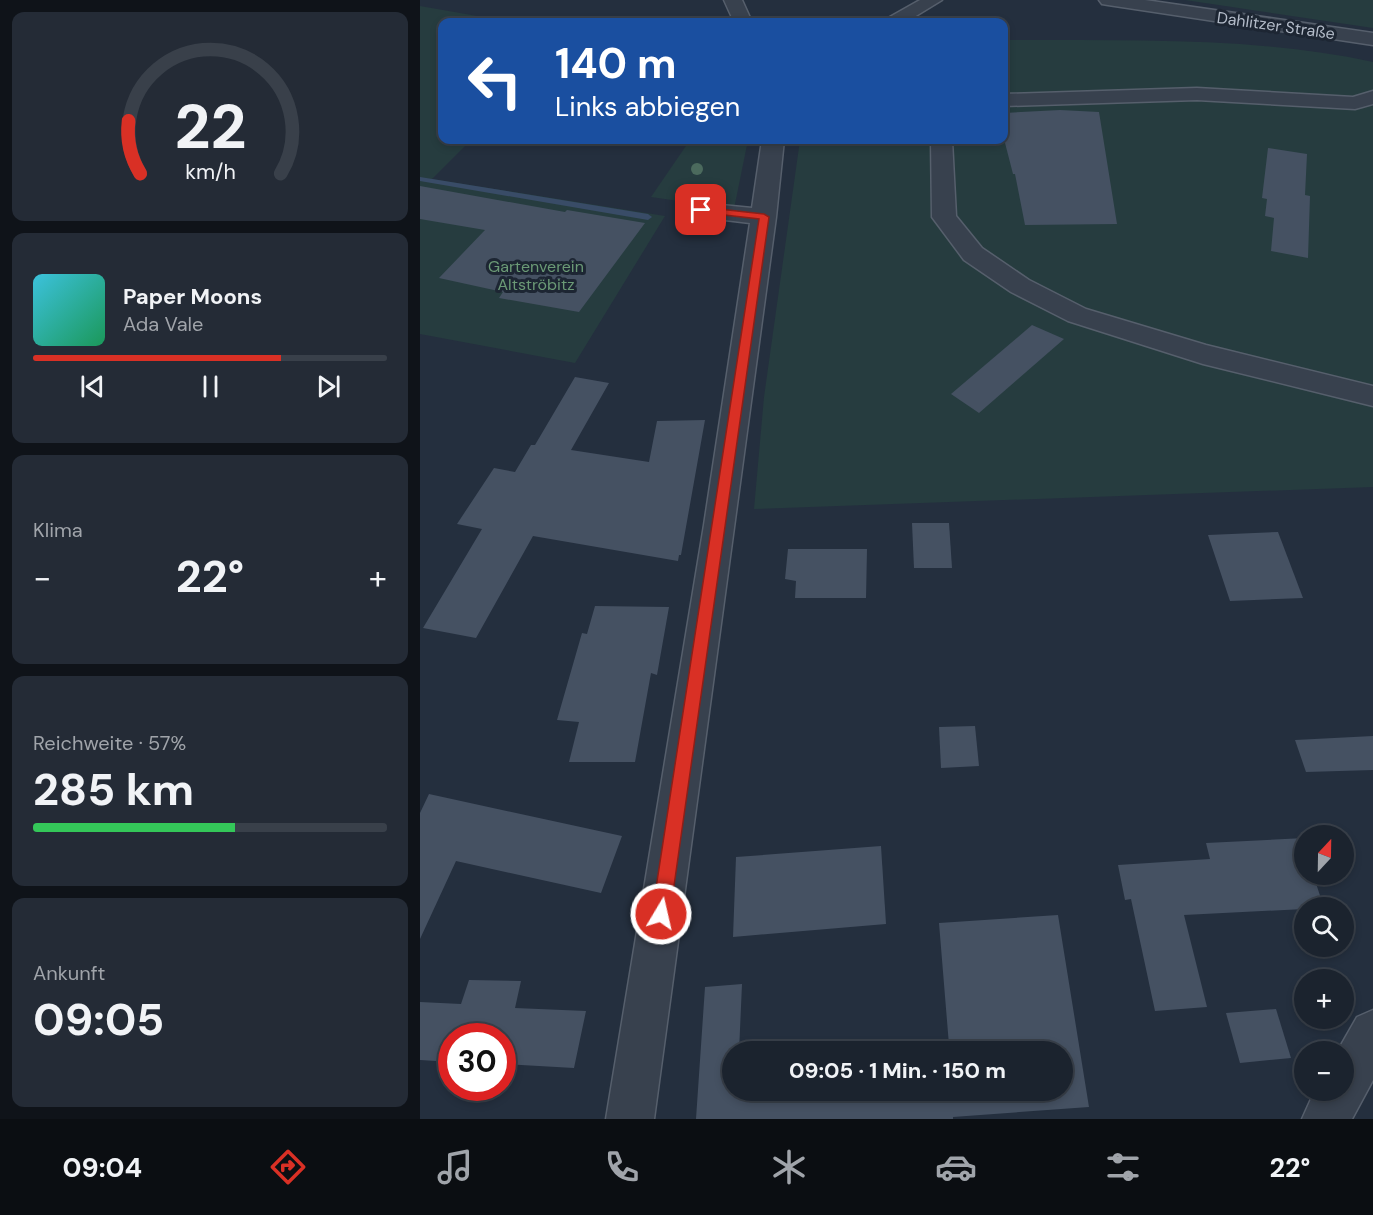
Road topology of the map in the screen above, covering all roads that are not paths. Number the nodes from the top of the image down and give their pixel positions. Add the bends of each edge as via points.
1 (733, 0) edge
2 (933, 0) edge
3 (1108, 0) edge
4 (741, 18) edge
5 (901, 18) edge
6 (1373, 39) edge
7 (1373, 97) edge
8 (1008, 100) edge
9 (773, 144) edge
10 (941, 144) edge
11 (699, 214) dead end
12 (764, 217) junction
13 (1373, 396) edge
14 (1373, 1033) edge
15 (1354, 1068) edge
16 (1336, 1101) edge
17 (630, 1119) edge
18 (1326, 1119) edge

1 - 4 street
2 - 5 street
3 - 6 street, Dahlitzer Straße
7 - 8 street via 1355,103 1173,94
9 - 12 street
10 - 13 street via 944,218 973,254 1020,286 1077,315 1203,354
11 - 12 street via 701,210
12 - 17 street
14 - 15 street
16 - 18 street

